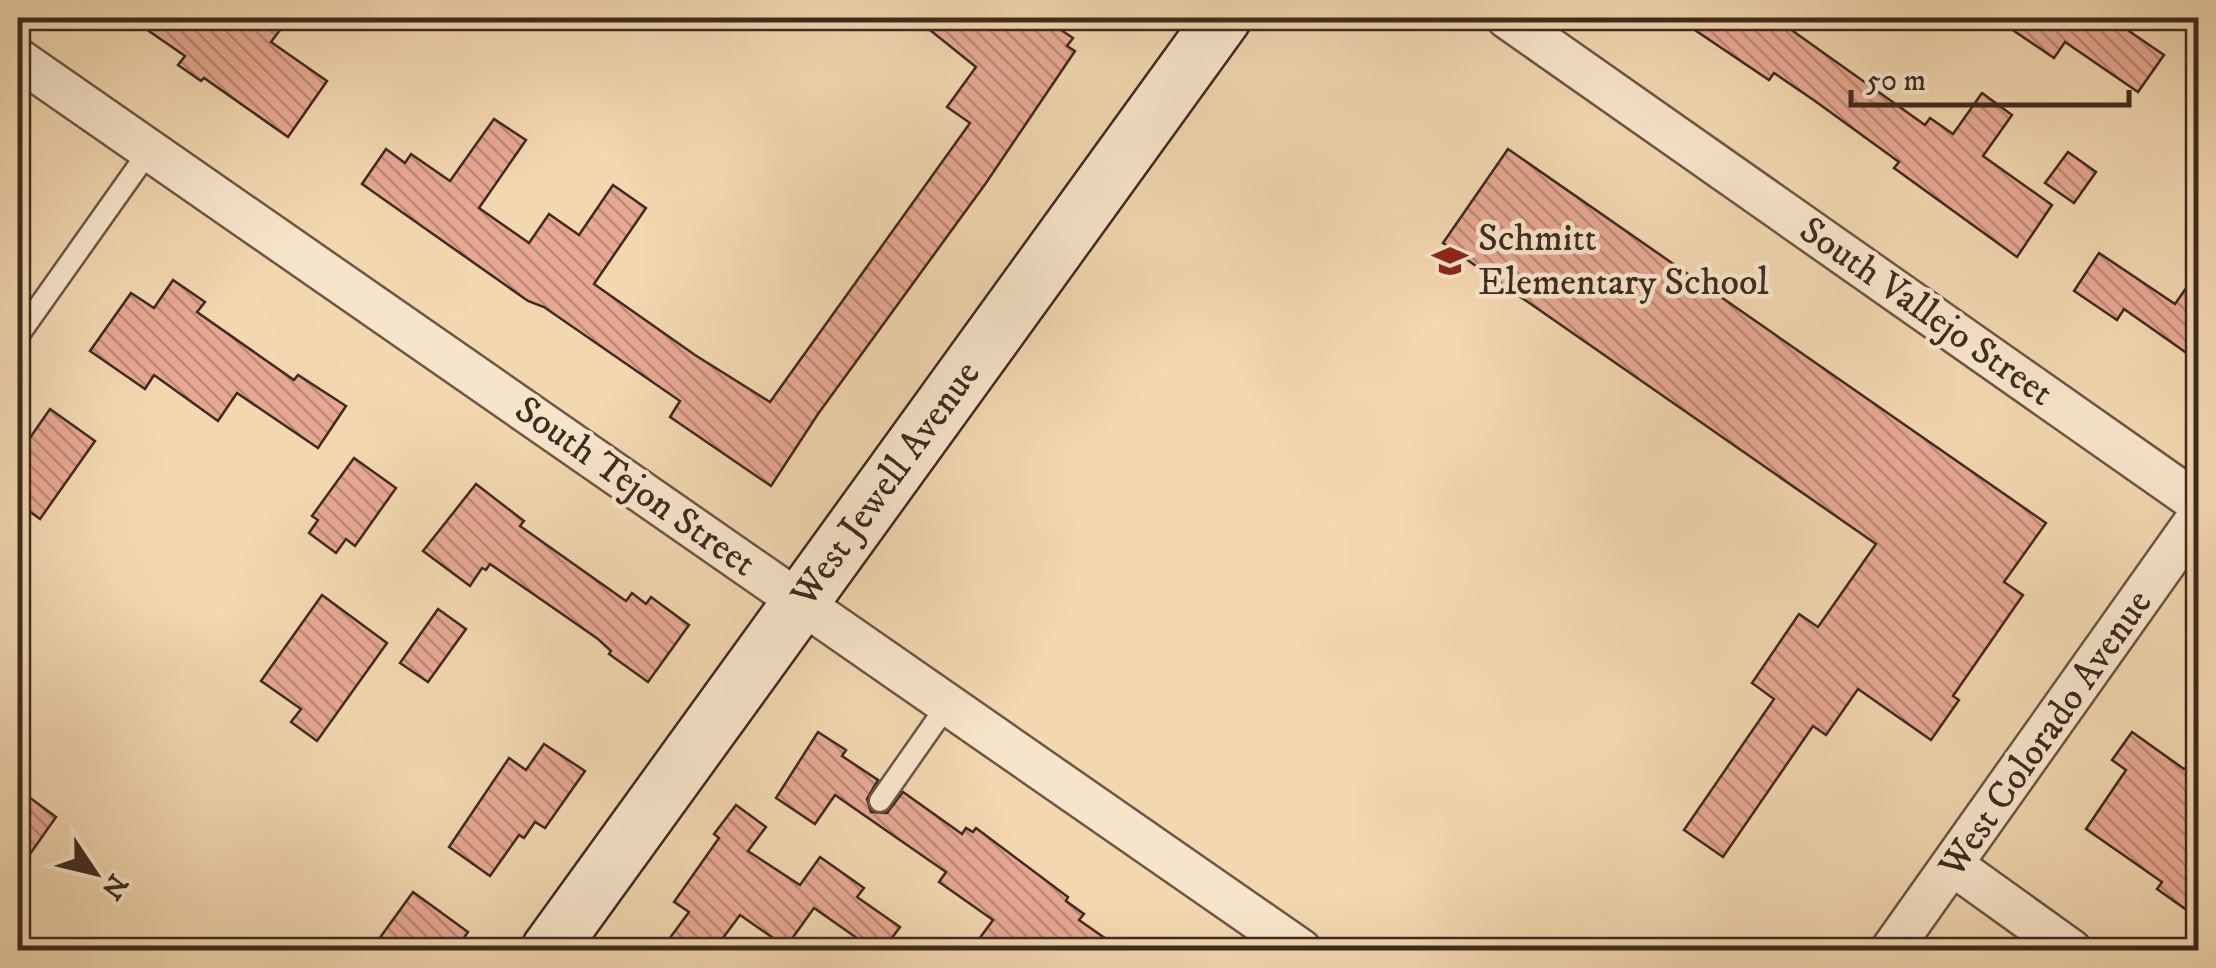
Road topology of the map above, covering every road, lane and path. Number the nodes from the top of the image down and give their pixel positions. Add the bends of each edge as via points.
1 (1223, 18) edge
2 (1506, 18) edge
3 (18, 60) edge
4 (150, 150) junction
5 (18, 336) edge
6 (2198, 504) edge
7 (2198, 517) edge
8 (801, 602) junction
9 (948, 704) junction
10 (880, 801) dead end
11 (1954, 866) junction
12 (549, 950) edge
13 (1302, 950) edge
14 (1892, 950) edge
15 (2071, 950) edge

1 - 8 street, West Jewell Avenue
2 - 6 street, South Vallejo Street
3 - 4 street, South Tejon Street
4 - 5 lane
4 - 8 street, South Tejon Street
7 - 11 street, West Colorado Avenue
8 - 9 street, South Tejon Street
8 - 12 street, West Jewell Avenue
9 - 10 lane
9 - 13 street, South Tejon Street
11 - 14 street, West Colorado Avenue
11 - 15 street

